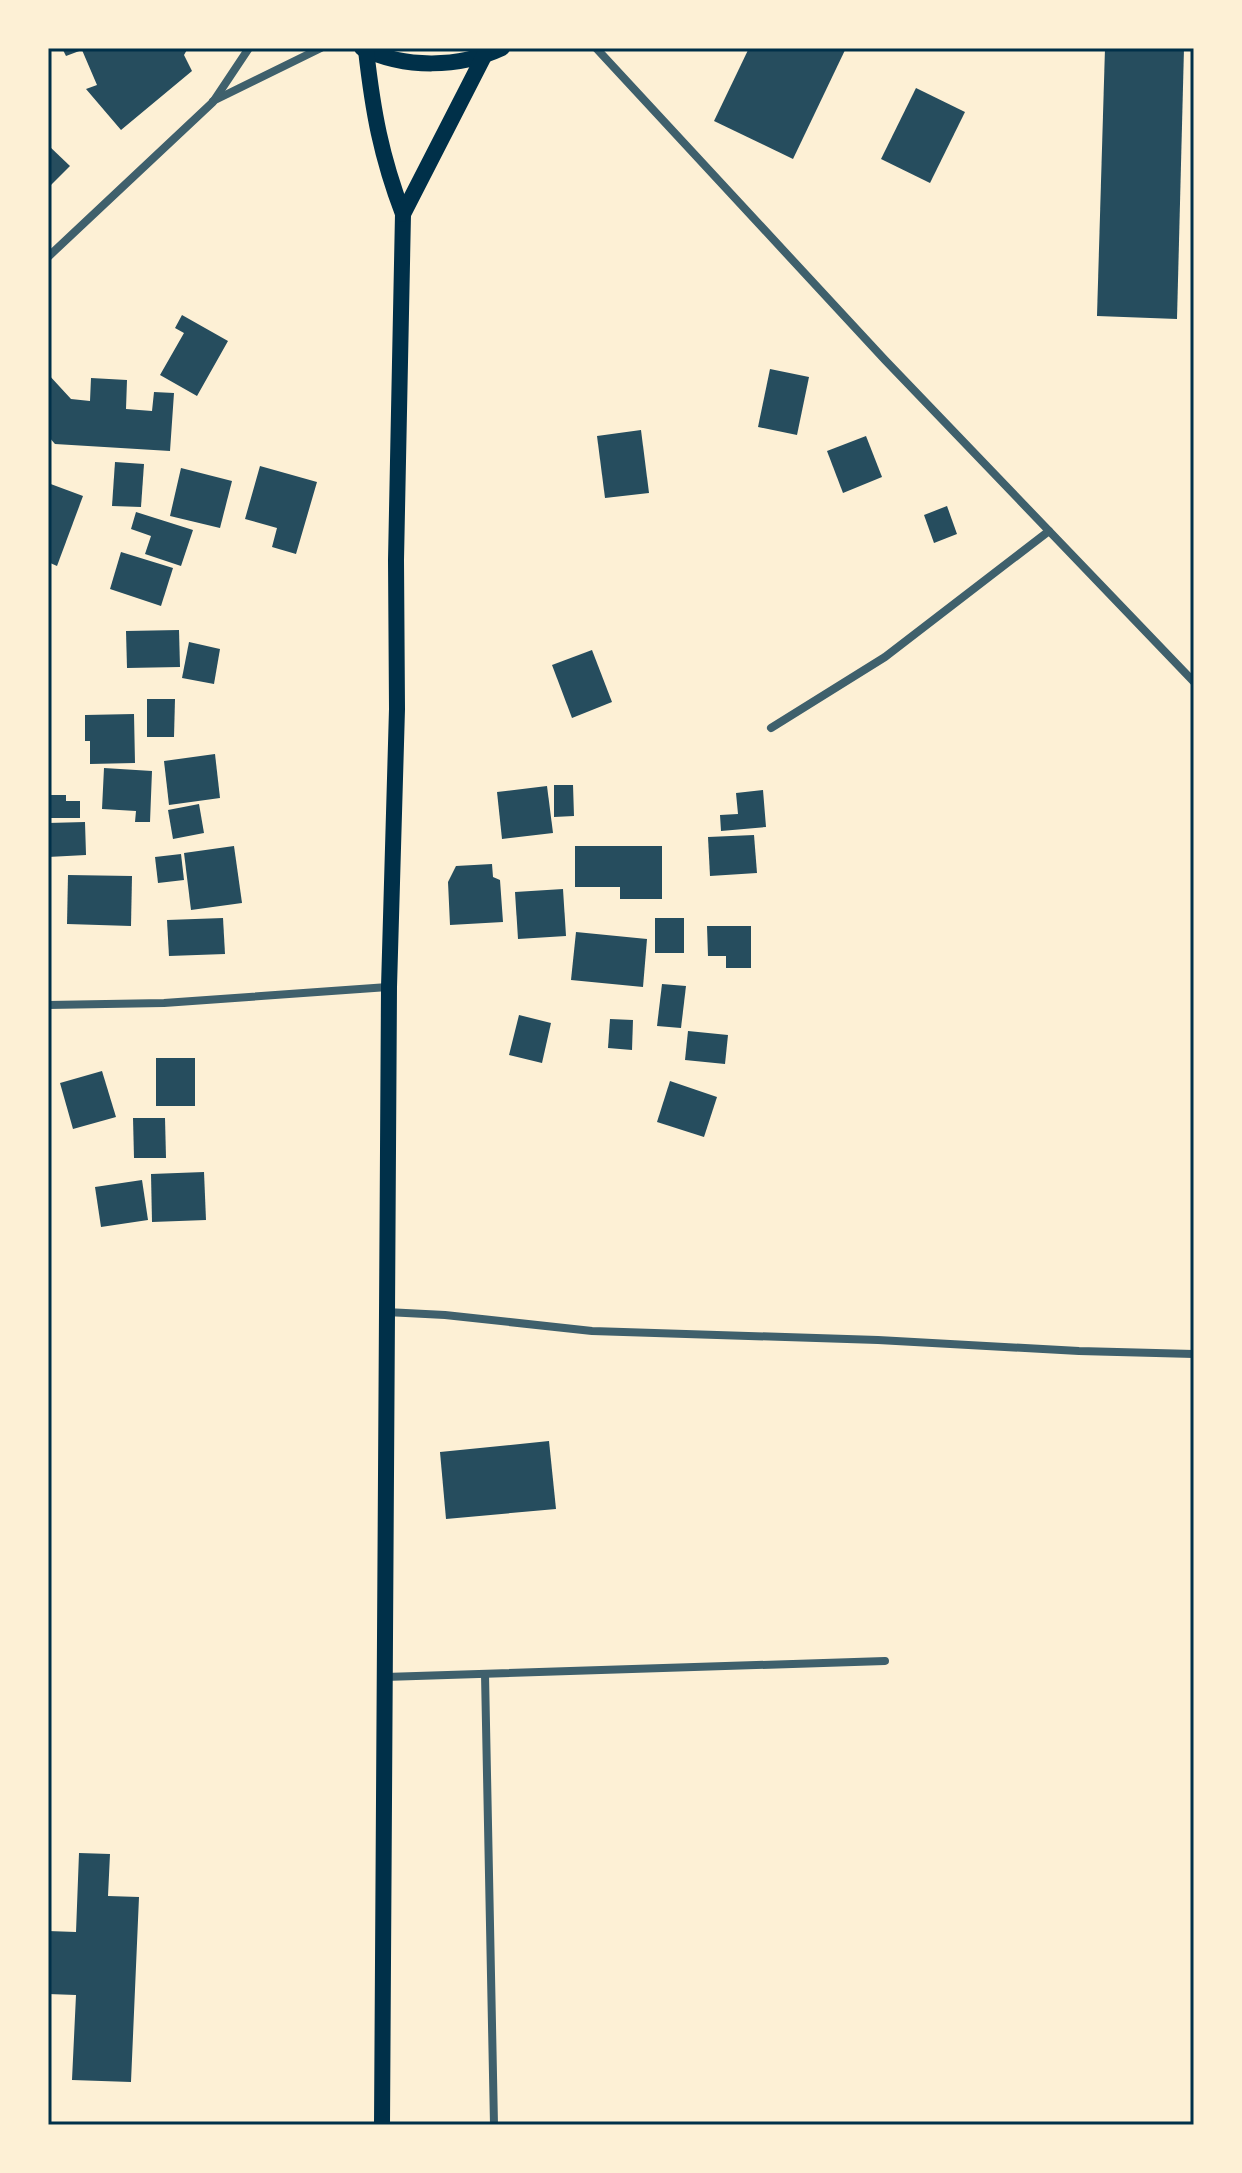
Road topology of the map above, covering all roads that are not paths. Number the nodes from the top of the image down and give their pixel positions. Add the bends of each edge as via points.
1 (249, 48) edge
2 (321, 48) edge
3 (502, 48) edge
4 (596, 48) edge
5 (364, 49) edge
6 (484, 56) junction
7 (213, 102) junction
8 (403, 214) junction
9 (48, 257) edge
10 (1049, 531) junction
11 (1194, 682) edge
12 (771, 728) dead end
13 (389, 987) junction
14 (48, 1005) edge
15 (386, 1312) junction
16 (1194, 1354) edge
17 (885, 1661) dead end
18 (485, 1674) junction
19 (384, 1677) junction
20 (382, 2125) edge
21 (494, 2125) edge

1 - 7 street
2 - 7 street
3 - 6 main road
4 - 10 street
5 - 6 main road via 404,62 444,64
5 - 8 main road via 385,167
6 - 8 main road
7 - 9 street
8 - 13 main road
10 - 11 street
10 - 12 street via 885,657
13 - 14 street via 164,1003
13 - 15 main road
15 - 16 street via 592,1331
15 - 19 main road
17 - 18 street
18 - 19 street
18 - 21 street
19 - 20 main road

